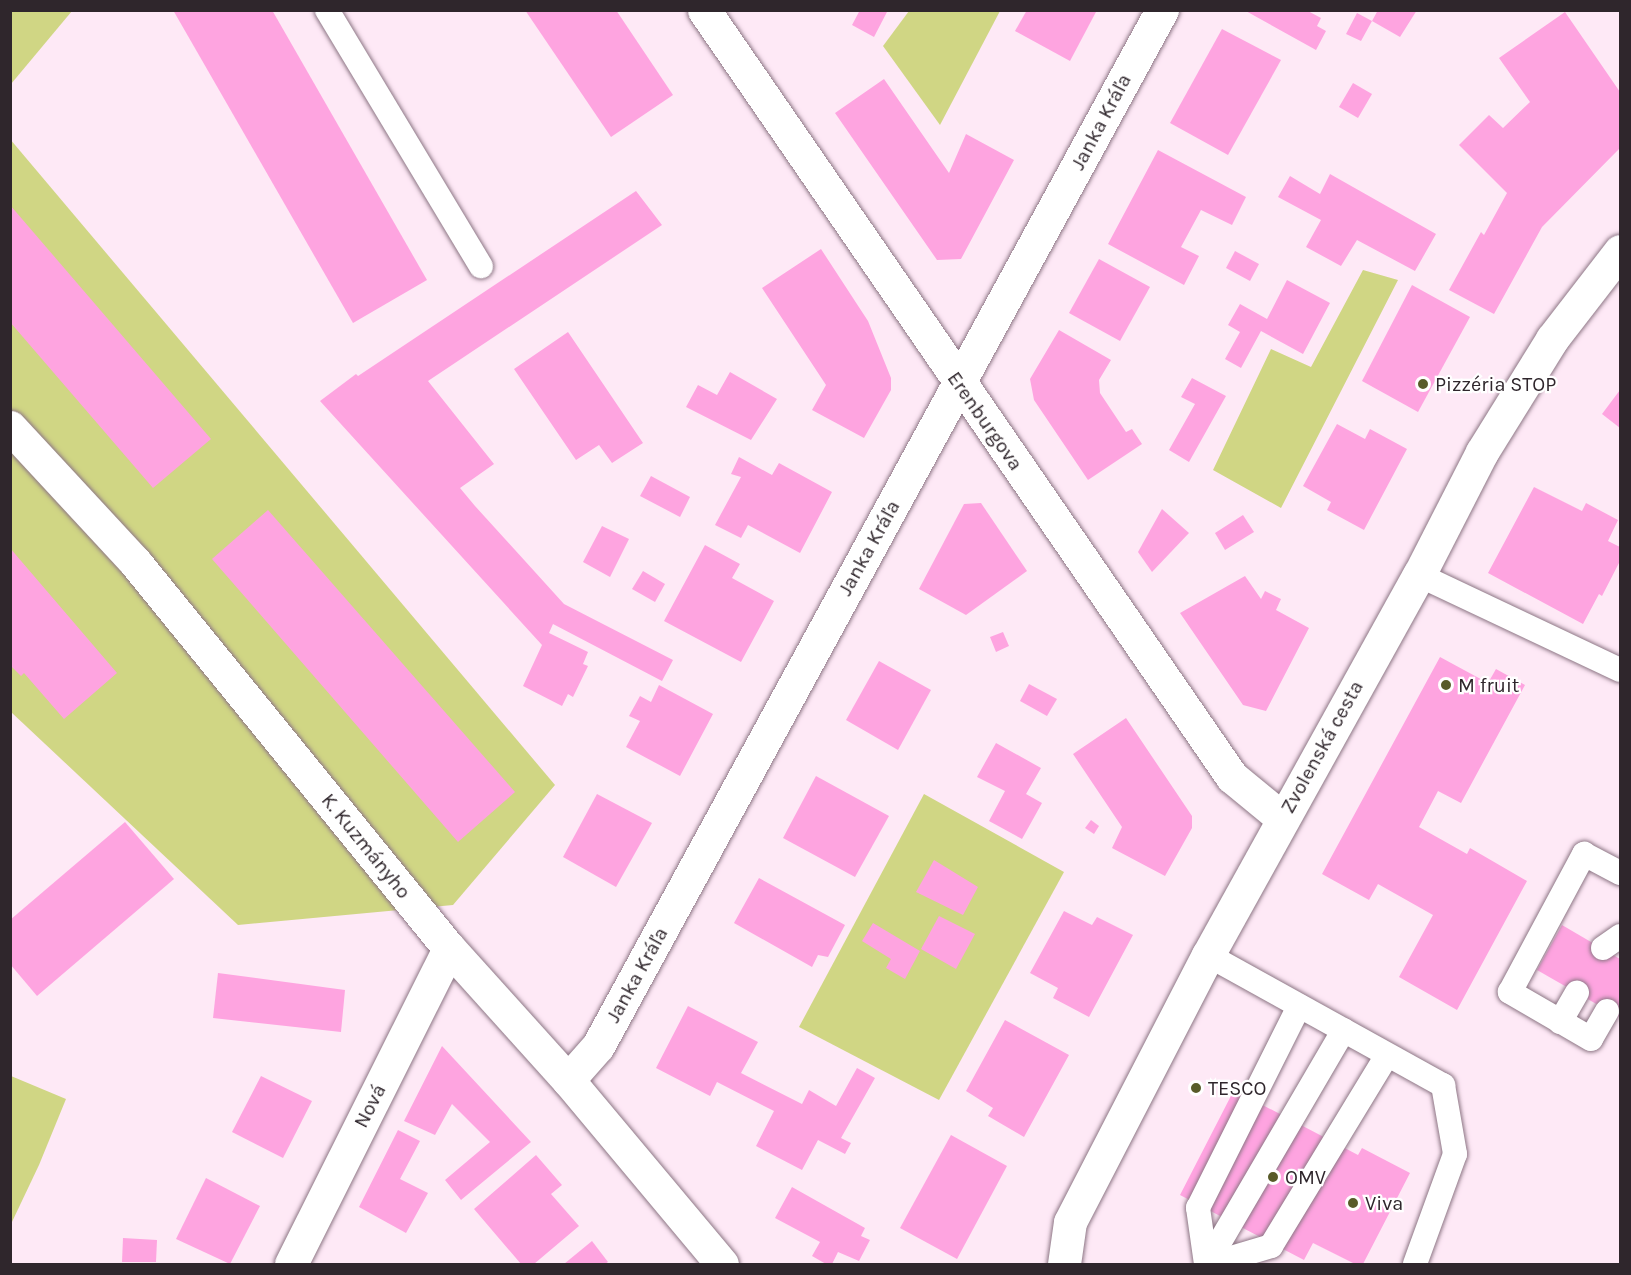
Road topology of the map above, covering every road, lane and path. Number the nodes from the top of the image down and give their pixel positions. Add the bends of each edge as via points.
1 (327, 10) edge
2 (704, 10) edge
3 (1161, 10) edge
4 (1620, 251) edge
5 (481, 266) dead end
6 (959, 384) junction
7 (10, 427) edge
8 (1419, 576) junction
9 (1620, 670) edge
10 (1282, 818) junction
11 (1620, 873) edge
12 (450, 948) junction
13 (1208, 955) junction
14 (1577, 993) dead end
15 (1299, 1006) junction
16 (1607, 1011) dead end
17 (1560, 1022) junction
18 (1344, 1030) junction
19 (1387, 1054) junction
20 (568, 1080) junction
21 (291, 1264) edge
22 (722, 1264) edge
23 (1064, 1264) edge
24 (1208, 1264) edge
25 (1416, 1264) edge

1 - 5 lane
2 - 6 street, Erenburgova
3 - 6 street, Janka Kráľa
4 - 8 street, Zvolenská cesta via 1552,339 1482,452
6 - 10 street, Erenburgova via 1232,777
6 - 20 street, Janka Kráľa via 598,1046
7 - 12 street, K. Kuzmányho via 135,562
8 - 9 lane
8 - 10 street, Zvolenská cesta
10 - 13 street, Zvolenská cesta
11 - 17 lane via 1584,854 1510,992
12 - 20 street, K. Kuzmányho
12 - 21 street, Nová
13 - 15 lane
13 - 23 street, Zvolenská cesta via 1070,1222
14 - 17 lane
15 - 18 lane
15 - 24 lane via 1198,1208
16 - 17 lane via 1591,1039
18 - 19 lane
18 - 24 lane
19 - 24 lane via 1271,1246
19 - 25 lane via 1443,1085 1455,1154
20 - 22 street, K. Kuzmányho

